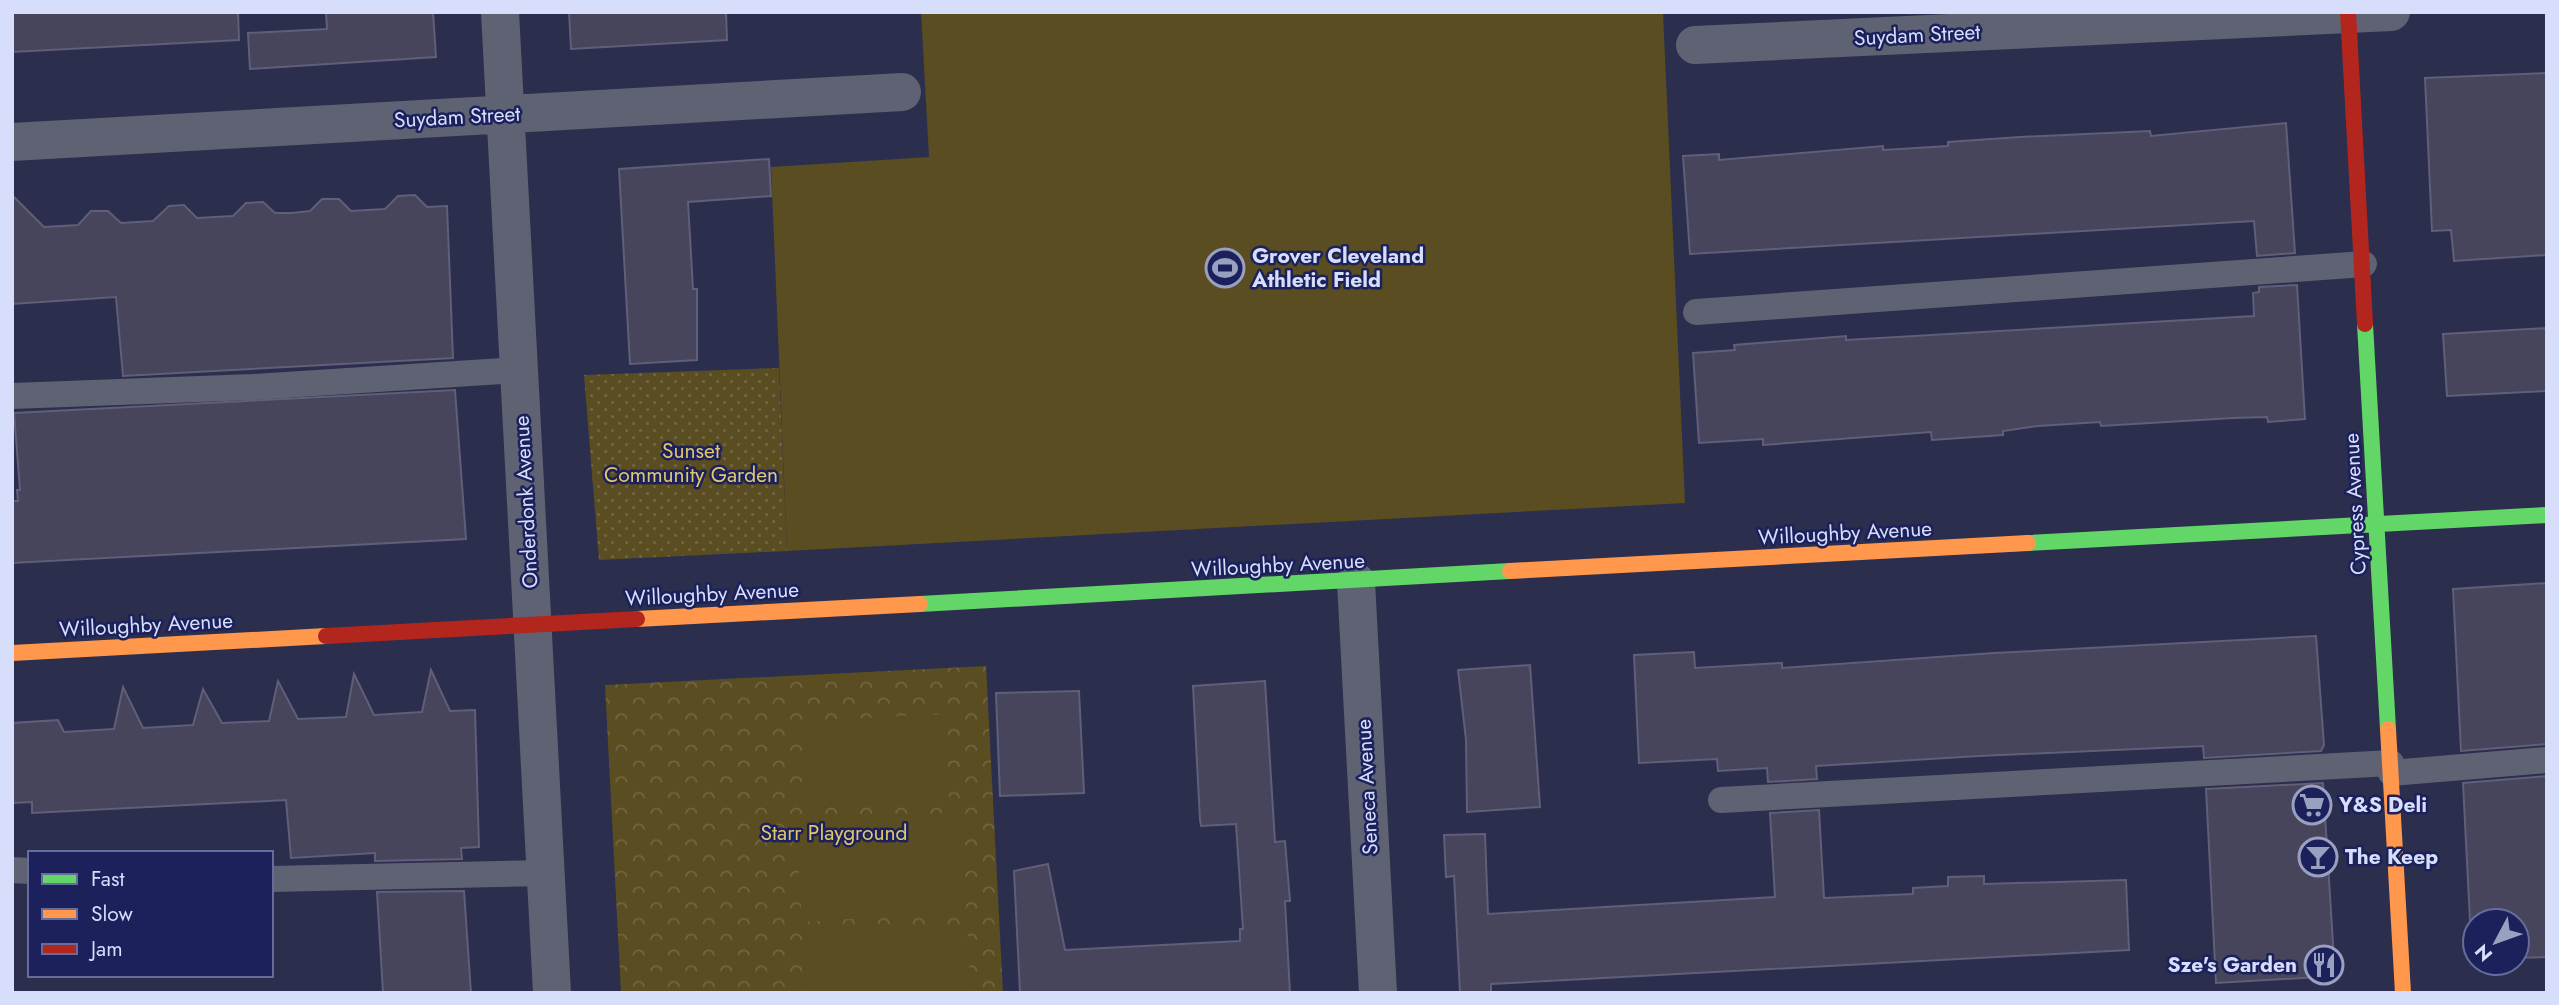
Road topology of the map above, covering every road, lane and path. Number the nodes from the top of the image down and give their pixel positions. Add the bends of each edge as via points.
1 (500, 12) edge
2 (2390, 12) edge
3 (2349, 14) edge
4 (1695, 44) dead end
5 (901, 92) dead end
6 (505, 114) junction
7 (12, 142) edge
8 (2364, 264) junction
9 (1696, 312) dead end
10 (519, 370) junction
11 (12, 396) edge
12 (2547, 515) edge
13 (2377, 524) junction
14 (1356, 582) junction
15 (533, 625) junction
16 (12, 653) edge
17 (2547, 760) edge
18 (2391, 768) junction
19 (1721, 800) dead end
20 (546, 873) junction
21 (273, 879) edge
22 (552, 993) edge
23 (1378, 993) edge
24 (2403, 993) edge

1 - 6 street, Onderdonk Avenue
2 - 3 street, Suydam Street
3 - 4 street, Suydam Street
3 - 8 street, Cypress Avenue
5 - 6 street, Suydam Street
6 - 7 street, Suydam Street
6 - 10 street, Onderdonk Avenue
8 - 9 lane
8 - 13 street, Cypress Avenue
10 - 11 lane
10 - 15 street, Onderdonk Avenue
12 - 13 street, Willoughby Avenue
13 - 14 street, Willoughby Avenue
13 - 18 street, Cypress Avenue
14 - 15 street, Willoughby Avenue
14 - 23 street, Seneca Avenue
15 - 16 street, Willoughby Avenue
15 - 20 street, Onderdonk Avenue
17 - 18 lane
18 - 19 lane
18 - 24 street, Cypress Avenue
20 - 21 lane
20 - 22 street, Onderdonk Avenue

